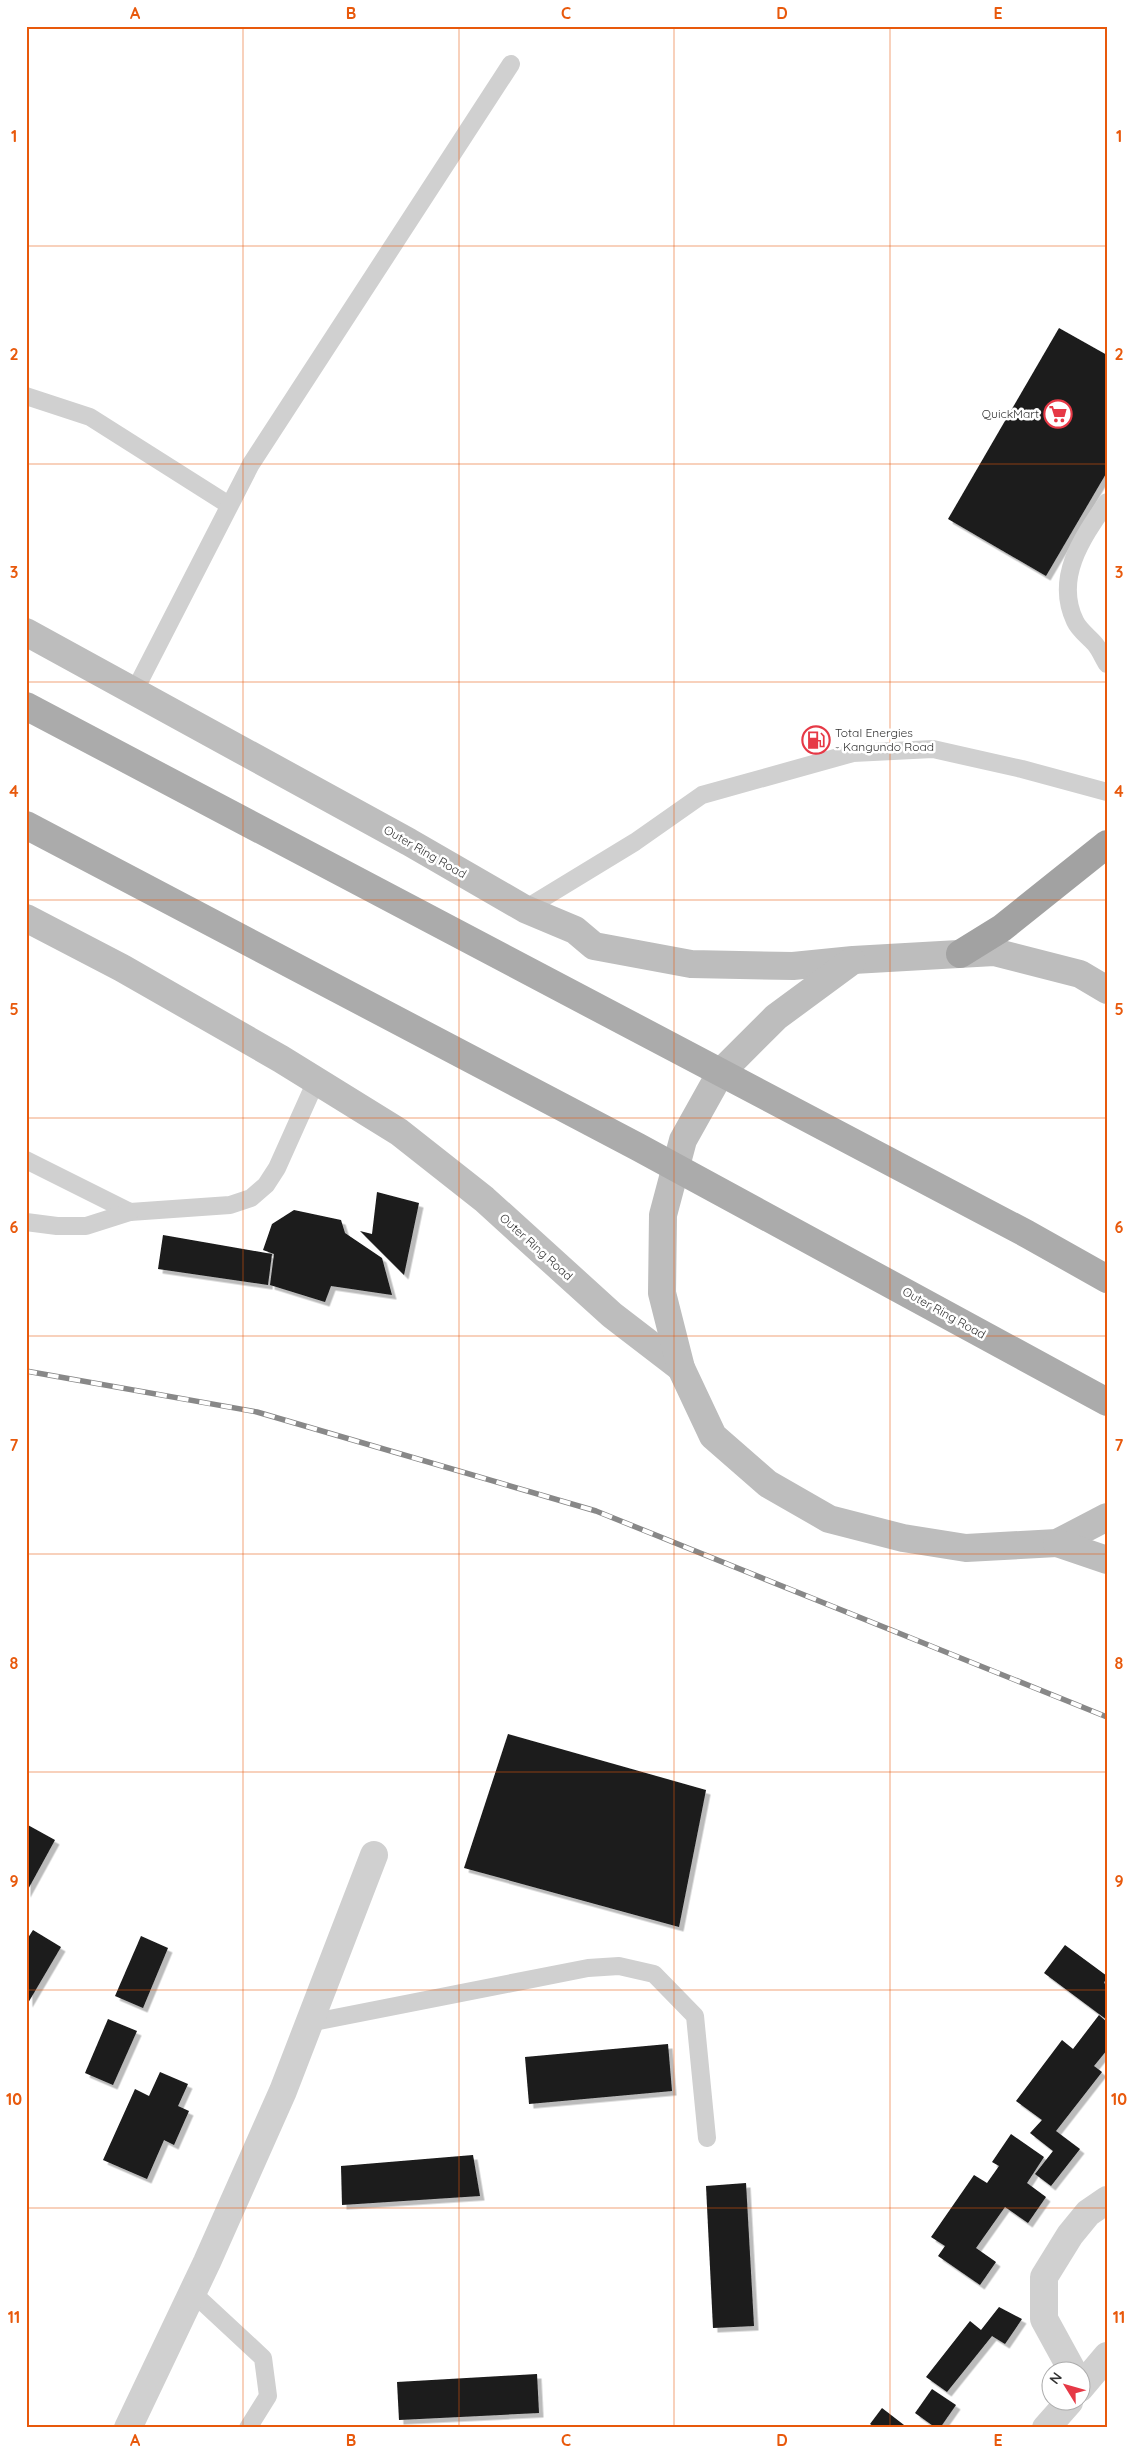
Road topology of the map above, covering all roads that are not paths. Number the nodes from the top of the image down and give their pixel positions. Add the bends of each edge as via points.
1 (510, 64) dead end
2 (26, 396) edge
3 (1107, 502) edge
4 (229, 505) junction
5 (26, 632) edge
6 (1107, 664) edge
7 (135, 690) junction
8 (26, 706) edge
9 (1107, 792) edge
10 (26, 825) edge
11 (1105, 845) edge
12 (525, 910) junction
13 (26, 918) edge
14 (960, 954) junction
15 (854, 960) junction
16 (1107, 990) edge
17 (316, 1081) junction
18 (26, 1160) edge
19 (130, 1212) junction
20 (26, 1222) edge
21 (1107, 1279) edge
22 (681, 1368) junction
23 (1107, 1402) edge
24 (1107, 1517) edge
25 (1056, 1542) junction
26 (1107, 1560) edge
27 (374, 1855) dead end
28 (309, 2022) junction
29 (707, 2138) dead end
30 (1107, 2200) edge
31 (193, 2292) junction
32 (1107, 2356) edge
33 (1065, 2362) edge
34 (1090, 2373) edge
35 (1058, 2412) edge
36 (128, 2428) edge
37 (248, 2428) edge
38 (1046, 2428) edge

1 - 4 lane via 251,464
2 - 4 lane via 90,417
3 - 6 lane via 1084,535 1069,568 1068,600 1076,623
4 - 7 lane
5 - 7 main road, Outer Ring Road
7 - 12 main road, Outer Ring Road
8 - 21 main road
9 - 12 lane via 933,749 853,753 702,795 635,842
10 - 23 main road, Outer Ring Road via 638,1147
11 - 14 highway via 1002,928
12 - 15 main road, Outer Ring Road via 575,930 594,946 691,964 793,966
13 - 17 main road, Outer Ring Road via 122,968
14 - 15 main road, Outer Ring Road
14 - 16 main road, Outer Ring Road via 994,952 1080,974
15 - 22 main road, Outer Ring Road via 776,1017 721,1072 683,1140 663,1215 662,1235 662,1293
17 - 19 lane via 276,1168 266,1185 251,1198 209,1208
17 - 22 main road, Outer Ring Road via 399,1132 469,1186 612,1315
18 - 19 lane
19 - 20 lane via 86,1226
22 - 25 main road, Outer Ring Road via 713,1436 768,1484 829,1518 903,1538 966,1548
24 - 25 main road, Outer Ring Road
25 - 26 main road, Outer Ring Road
27 - 28 street
28 - 29 lane via 588,1968 619,1966 654,1974 695,2016
28 - 31 street via 283,2091
30 - 33 street via 1088,2212 1044,2276 1044,2319
31 - 36 street
31 - 37 lane via 263,2358 268,2396
32 - 34 street
35 - 38 street

